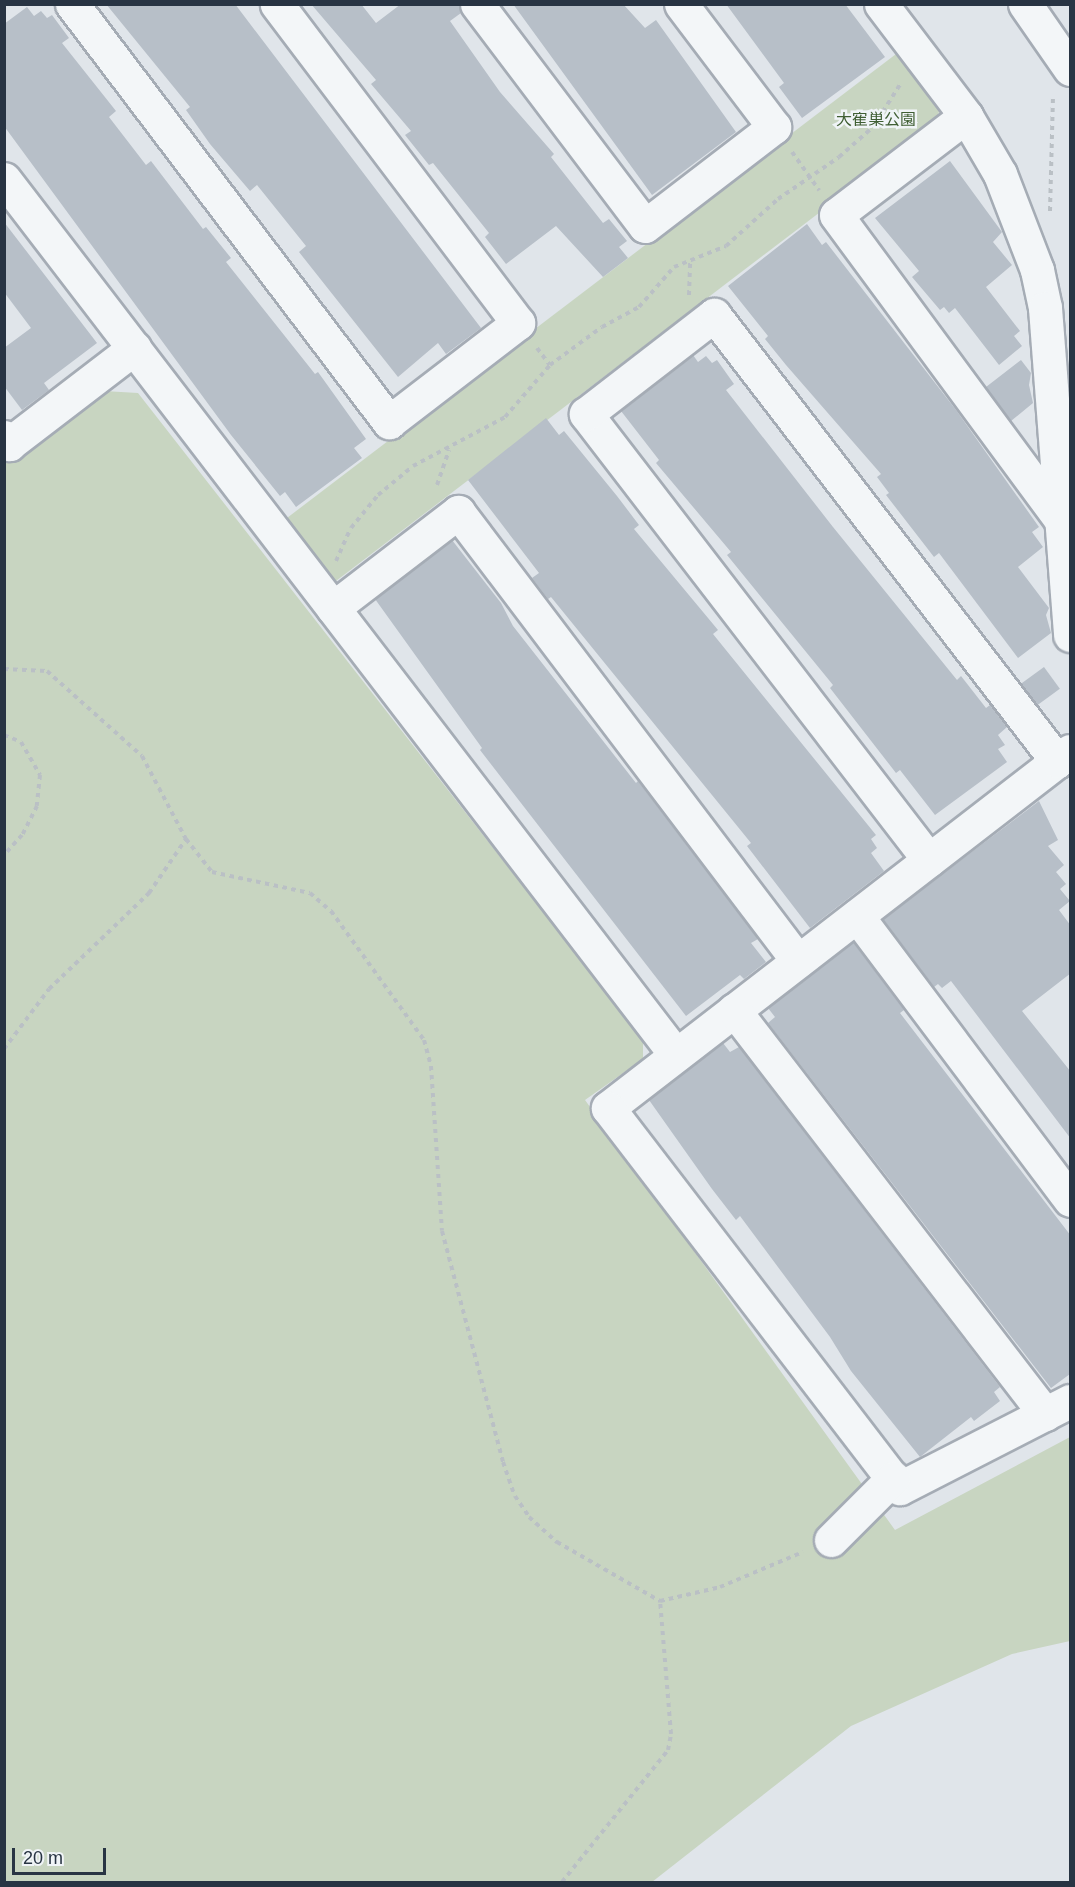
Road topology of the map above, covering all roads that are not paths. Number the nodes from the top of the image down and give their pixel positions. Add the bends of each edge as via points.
1 (72, 4) edge
2 (277, 4) edge
3 (477, 4) edge
4 (681, 4) edge
5 (882, 4) edge
6 (1024, 4) edge
7 (1063, 60) edge
8 (966, 116) junction
9 (4, 179) edge
10 (134, 348) junction
11 (4, 437) edge
12 (1060, 519) junction
13 (333, 608) junction
14 (1071, 634) edge
15 (1064, 756) edge
16 (930, 860) junction
17 (857, 916) junction
18 (798, 961) junction
19 (734, 1010) junction
20 (676, 1055) junction
21 (1071, 1200) edge
22 (1058, 1408) edge
23 (893, 1478) junction
24 (831, 1540) road end

1 - 2 street via 389,422 518,323
3 - 4 street via 645,226 774,128
5 - 8 street
6 - 7 street
8 - 12 street via 1000,174 1037,270 1045,308
8 - 12 street via 836,215
9 - 10 street
10 - 11 street via 9,444
10 - 13 street
12 - 14 street
13 - 18 street via 458,512
13 - 20 street
15 - 16 street
15 - 16 street via 714,315 596,406 586,414
16 - 17 street
17 - 18 street
17 - 21 street
18 - 19 street
19 - 20 street
19 - 22 street
20 - 23 street via 608,1108
22 - 23 street via 900,1488
23 - 24 street

